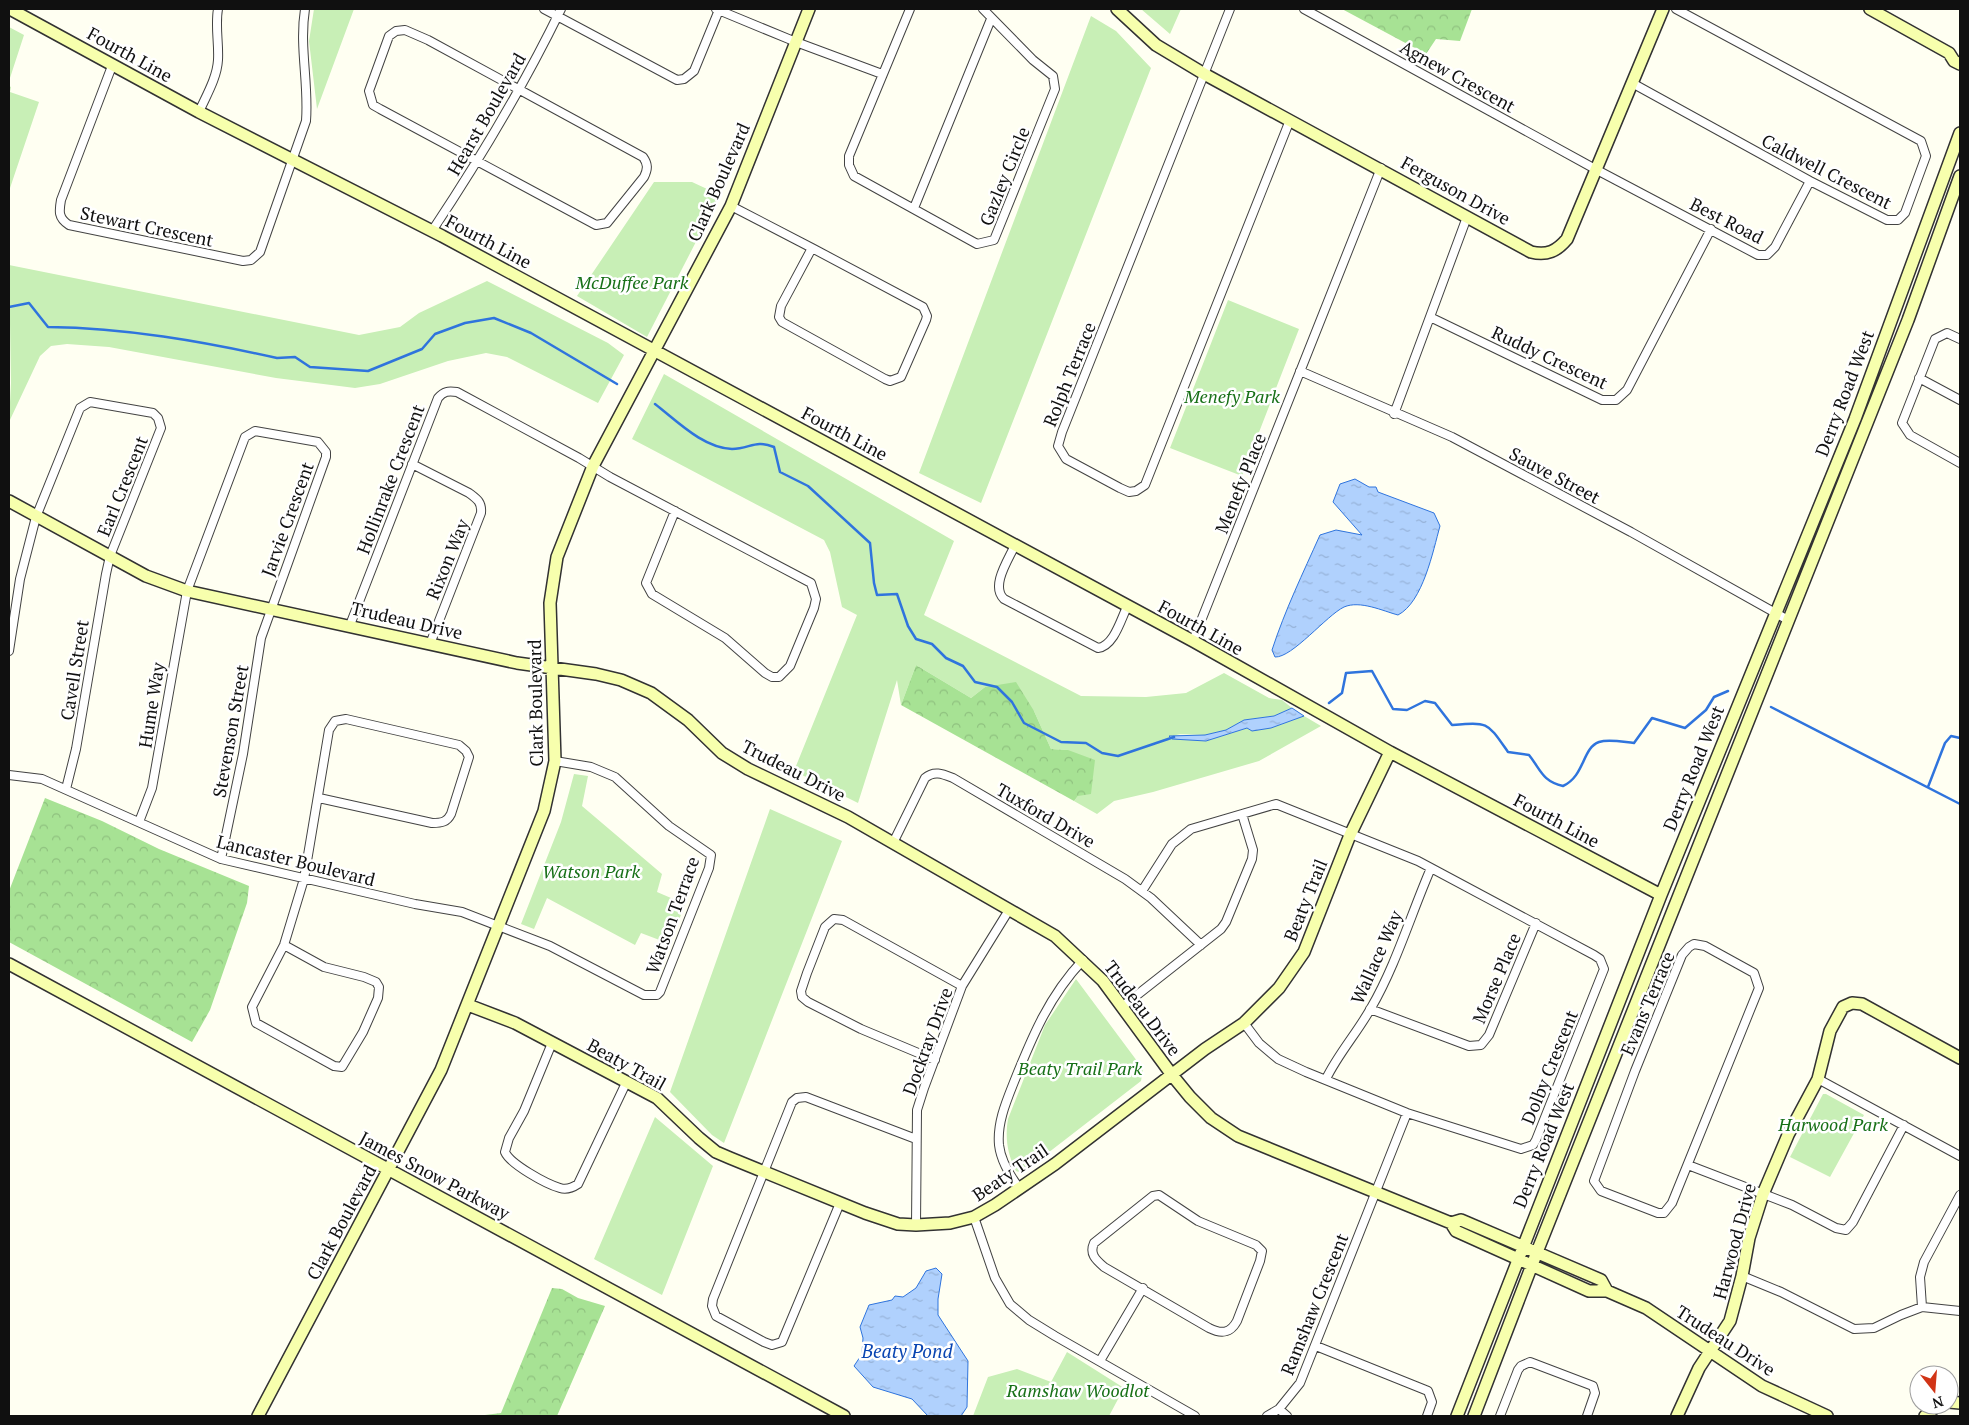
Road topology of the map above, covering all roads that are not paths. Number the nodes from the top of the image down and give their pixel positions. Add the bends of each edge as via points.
1 (10, 9) edge
2 (218, 9) edge
3 (305, 9) edge
4 (544, 9) edge
5 (809, 9) edge
6 (910, 9) edge
7 (983, 9) edge
8 (1116, 9) edge
9 (1230, 9) edge
10 (1304, 9) edge
11 (1663, 9) edge
12 (1676, 9) edge
13 (1870, 9) edge
14 (717, 10) edge
15 (559, 12) edge
16 (991, 18) junction
17 (796, 42) junction
18 (1955, 53) edge
19 (1960, 64) edge
20 (112, 66) junction
21 (882, 74) junction
22 (1206, 75) junction
23 (1632, 83) junction
24 (520, 91) junction
25 (199, 112) junction
26 (1290, 120) junction
27 (1960, 133) edge
28 (294, 160) junction
29 (479, 161) junction
30 (1380, 168) junction
31 (1597, 170) junction
32 (1960, 176) edge
33 (1810, 181) junction
34 (731, 206) junction
35 (914, 208) junction
36 (1467, 217) junction
37 (1711, 229) junction
38 (432, 231) junction
39 (812, 248) junction
40 (1430, 317) junction
41 (1960, 339) edge
42 (654, 350) junction
43 (1300, 372) junction
44 (1919, 378) junction
45 (1960, 400) edge
46 (1394, 414) junction
47 (1960, 462) edge
48 (412, 464) junction
49 (593, 466) junction
50 (9, 501) edge
51 (675, 511) junction
52 (36, 517) junction
53 (1015, 545) junction
54 (110, 556) junction
55 (186, 591) junction
56 (1127, 607) junction
57 (271, 609) junction
58 (1775, 612) junction
59 (1788, 620) junction
60 (350, 625) junction
61 (1193, 641) junction
62 (430, 644) junction
63 (9, 651) edge
64 (551, 667) junction
65 (1390, 752) junction
66 (556, 762) junction
67 (9, 775) edge
68 (66, 789) junction
69 (319, 798) junction
70 (1242, 814) junction
71 (139, 822) junction
72 (1350, 836) junction
73 (893, 844) junction
74 (221, 859) junction
75 (1431, 868) junction
76 (304, 878) junction
77 (1142, 891) junction
78 (1661, 895) junction
79 (1009, 910) junction
80 (1536, 923) junction
81 (499, 926) junction
82 (284, 945) junction
83 (1201, 945) junction
84 (1083, 960) junction
85 (9, 964) edge
86 (962, 986) junction
87 (468, 1005) junction
88 (1123, 1006) junction
89 (1370, 1009) junction
90 (1244, 1023) junction
91 (552, 1043) junction
92 (1960, 1058) edge
93 (934, 1060) junction
94 (1172, 1075) junction
95 (1326, 1079) junction
96 (1818, 1080) junction
97 (626, 1082) junction
98 (1406, 1113) junction
99 (1904, 1125) junction
100 (916, 1139) junction
101 (1960, 1156) edge
102 (1688, 1165) junction
103 (388, 1170) junction
104 (764, 1172) junction
105 (1020, 1189) junction
106 (1375, 1193) junction
107 (1763, 1194) junction
108 (1960, 1195) edge
109 (840, 1203) junction
110 (974, 1217) junction
111 (1451, 1223) junction
112 (916, 1225) junction
113 (1522, 1245) junction
114 (1537, 1252) junction
115 (1517, 1259) junction
116 (1532, 1266) junction
117 (1742, 1276) junction
118 (1143, 1288) junction
119 (1608, 1291) junction
120 (1922, 1307) junction
121 (1960, 1311) edge
122 (1316, 1346) junction
123 (1711, 1351) junction
124 (1100, 1361) junction
125 (1279, 1409) junction
126 (258, 1416) edge
127 (844, 1416) edge
128 (1195, 1416) edge
129 (1267, 1416) edge
130 (1287, 1416) edge
131 (1426, 1416) edge
132 (1457, 1416) edge
133 (1474, 1416) edge
134 (1500, 1416) edge
135 (1587, 1416) edge
136 (1677, 1416) edge
137 (1827, 1416) edge

1 - 20 street, Fourth Line
2 - 25 street via 217,71
3 - 28 street via 301,32 308,103
4 - 15 street
5 - 17 street, Clark Boulevard
6 - 21 street, Gazley Circle
7 - 16 street, Gazley Circle
8 - 22 street, Ferguson Drive via 1156,44
9 - 22 street
10 - 31 street, Agnew Crescent
11 - 23 street, Ferguson Drive
12 - 33 street, Caldwell Crescent via 1921,141 1926,149 1905,213 1898,220 1888,220
13 - 18 street
14 - 15 street via 694,71 684,80 677,80
14 - 17 street
15 - 24 street, Hearst Boulevard
16 - 35 street
16 - 35 street, Gazley Circle via 1049,72 1055,82 1005,214 994,240 977,244
17 - 21 street
17 - 34 street, Clark Boulevard
18 - 19 street via 1954,60
20 - 25 street, Fourth Line
20 - 28 street, Stewart Crescent via 61,200 59,215 69,225 235,260 251,260 260,252
21 - 35 street, Gazley Circle via 849,156 849,165 854,176
22 - 26 street, Ferguson Drive
22 - 26 street, Rolph Terrace via 1059,441 1060,451 1066,459 1120,488 1129,492 1146,485
23 - 31 street, Ferguson Drive
23 - 33 street, Caldwell Crescent
24 - 29 street, Hearst Boulevard
24 - 29 street via 405,30 389,36 369,91 373,105
24 - 29 street via 643,156 647,162 644,177 607,223 599,226
25 - 28 street, Fourth Line
26 - 30 street, Ferguson Drive
27 - 58 street, Derry Road West via 1854,419
28 - 38 street, Fourth Line
29 - 38 street, Hearst Boulevard
30 - 36 street, Ferguson Drive
30 - 43 street, Menefy Place
31 - 36 street, Ferguson Drive via 1568,239 1549,253 1531,252
31 - 37 street, Best Road
32 - 59 street, Derry Road West via 1908,320
33 - 37 street, Best Road via 1775,247 1766,255 1758,255
34 - 39 street
34 - 42 street, Clark Boulevard
36 - 40 street
37 - 40 street, Ruddy Crescent via 1627,390 1616,400 1602,400
38 - 42 street, Fourth Line
39 - 39 street via 781,306 779,317 782,322 885,379 901,377 926,320 923,307
40 - 46 street
41 - 44 street via 1947,333 1935,339
42 - 49 street, Clark Boulevard
42 - 53 street, Fourth Line
43 - 46 street, Sauve Street
43 - 61 street, Menefy Place
44 - 45 street
44 - 47 street via 1903,418 1904,429
46 - 58 street, Sauve Street via 1452,438
48 - 49 street, Hollinrake Crescent via 438,398 449,391 457,392
48 - 60 street, Hollinrake Crescent
48 - 62 street, Rixon Way via 469,493 482,506
49 - 51 street
49 - 64 street, Clark Boulevard via 553,572
50 - 52 street, Trudeau Drive
51 - 51 street via 648,575 646,583 652,594 725,638 765,673 779,677 790,666 814,608 816,599 811,583
52 - 54 street, Trudeau Drive
52 - 54 street, Earl Crescent via 83,404 100,403 153,413 161,428
52 - 63 street via 20,579
53 - 56 street, Fourth Line
53 - 56 street via 998,586 1004,599 1098,648 1110,642
54 - 55 street, Trudeau Drive via 146,576
54 - 68 street, Cavell Street
55 - 57 street, Trudeau Drive
55 - 57 street, Jarvie Crescent via 245,437 255,431 318,442 326,457
55 - 71 street, Hume Way via 152,788
56 - 61 street, Fourth Line
57 - 60 street, Trudeau Drive
57 - 74 street, Stevenson Street via 261,638 243,754
58 - 59 street, Sauve Street
58 - 78 street, Derry Road West
59 - 114 street, Derry Road West
60 - 62 street, Trudeau Drive
61 - 65 street, Fourth Line
62 - 64 street, Trudeau Drive
64 - 66 street, Clark Boulevard
64 - 73 street, Trudeau Drive via 621,680 651,692 722,752 748,769 848,817
65 - 72 street, Beaty Trail
65 - 78 street, Fourth Line
66 - 81 street, Clark Boulevard via 546,805
66 - 81 street, Watson Terrace via 591,766 615,777 669,826 711,855 709,868 660,992 656,995 644,995 550,946
67 - 68 street, Lancaster Boulevard via 42,779
68 - 71 street, Lancaster Boulevard
69 - 69 street via 441,823 451,814 469,757 459,745 340,719 329,730
69 - 76 street
70 - 72 street, Dolby Crescent via 1276,804
70 - 77 street, Dolby Crescent via 1191,829 1182,835 1172,844
70 - 83 street via 1253,850 1252,859 1226,922
71 - 74 street, Lancaster Boulevard
72 - 75 street, Dolby Crescent
72 - 90 street, Beaty Trail via 1304,952 1279,988
73 - 77 street, Tuxford Drive via 925,778 943,774 1113,871
73 - 79 street, Trudeau Drive
74 - 76 street, Lancaster Boulevard
75 - 80 street, Dolby Crescent
75 - 89 street, Wallace Way via 1384,983
76 - 81 street, Lancaster Boulevard via 462,912
76 - 82 street
77 - 83 street, Tuxford Drive
78 - 113 street, Derry Road West
79 - 84 street, Trudeau Drive via 1055,936
79 - 86 street, Dockray Drive
80 - 89 street, Morse Place via 1489,1035 1481,1045 1470,1046
80 - 98 street, Dolby Crescent via 1600,959 1604,969 1536,1140 1520,1149
81 - 87 street, Clark Boulevard
82 - 82 street via 252,1008 254,1019 265,1029 334,1066 342,1067 363,1032 378,998 379,987 364,977 324,967
83 - 88 street
84 - 88 street, Trudeau Drive
84 - 105 street via 1058,990 1036,1027 1003,1113 998,1136 1000,1153
85 - 103 street, James Snow Parkway
86 - 93 street, Dockray Drive
86 - 93 street via 843,920 834,919 825,927 807,973 801,991 808,1002
87 - 91 street, Beaty Trail via 515,1023
87 - 103 street, Clark Boulevard via 441,1070
88 - 94 street, Trudeau Drive
89 - 95 street, Wallace Way
90 - 94 street, Beaty Trail
90 - 95 street, Dolby Crescent via 1259,1043 1278,1059
91 - 97 street, Beaty Trail
91 - 97 street via 505,1152 510,1161 560,1188 573,1188 578,1184
92 - 96 street, Harwood Drive via 1862,1004 1849,1003 1841,1009 1830,1031
93 - 100 street, Dockray Drive via 918,1110
94 - 105 street, Beaty Trail
94 - 106 street, Trudeau Drive via 1212,1118 1238,1136
95 - 98 street, Dolby Crescent
96 - 99 street
96 - 107 street, Harwood Drive via 1788,1135
97 - 104 street, Beaty Trail via 657,1098 716,1152
98 - 106 street, Ramshaw Crescent
99 - 101 street
99 - 107 street via 1846,1230
100 - 104 street via 802,1096 792,1102
100 - 112 street, Dockray Drive
102 - 102 street, Evans Terrace via 1672,1203 1664,1213 1652,1212 1594,1185 1631,1080 1682,955 1689,947 1700,944 1754,973 1759,988
102 - 107 street
103 - 126 street, Clark Boulevard
103 - 127 street, James Snow Parkway
104 - 109 street, Beaty Trail
104 - 109 street via 712,1306 716,1316 764,1342 777,1344 786,1336
105 - 110 street, Beaty Trail
106 - 111 street, Trudeau Drive
106 - 122 street, Ramshaw Crescent
107 - 117 street, Harwood Drive via 1749,1238
108 - 120 street via 1924,1262 1920,1277
109 - 112 street, Beaty Trail via 882,1220
110 - 112 street, Beaty Trail via 950,1223
110 - 124 street via 995,1278 1010,1304 1029,1320
111 - 113 street, Trudeau Drive via 1461,1220
111 - 115 street, Trudeau Drive via 1456,1231
113 - 114 street, Trudeau Drive
113 - 115 street, Derry Road West
114 - 116 street, Derry Road West
114 - 119 street, Trudeau Drive via 1601,1280
115 - 116 street, Trudeau Drive
115 - 132 street, Derry Road West
116 - 119 street, Trudeau Drive via 1590,1291
116 - 133 street, Derry Road West
117 - 120 street via 1781,1292 1854,1330 1874,1328
117 - 123 street, Harwood Drive via 1730,1321
118 - 118 street via 1095,1259 1092,1247 1102,1235 1153,1196 1164,1197 1198,1222 1256,1245 1262,1251 1237,1321 1227,1332 1209,1328
118 - 124 street
119 - 123 street, Trudeau Drive via 1646,1308
120 - 121 street
122 - 125 street, Ramshaw Crescent via 1300,1382
122 - 131 street via 1428,1391 1432,1402
123 - 136 street, Harwood Drive via 1686,1392
123 - 137 street, Trudeau Drive via 1762,1386
124 - 128 street
125 - 129 street, Ramshaw Crescent
125 - 130 street
134 - 135 street via 1518,1370 1530,1362 1593,1386 1595,1393

